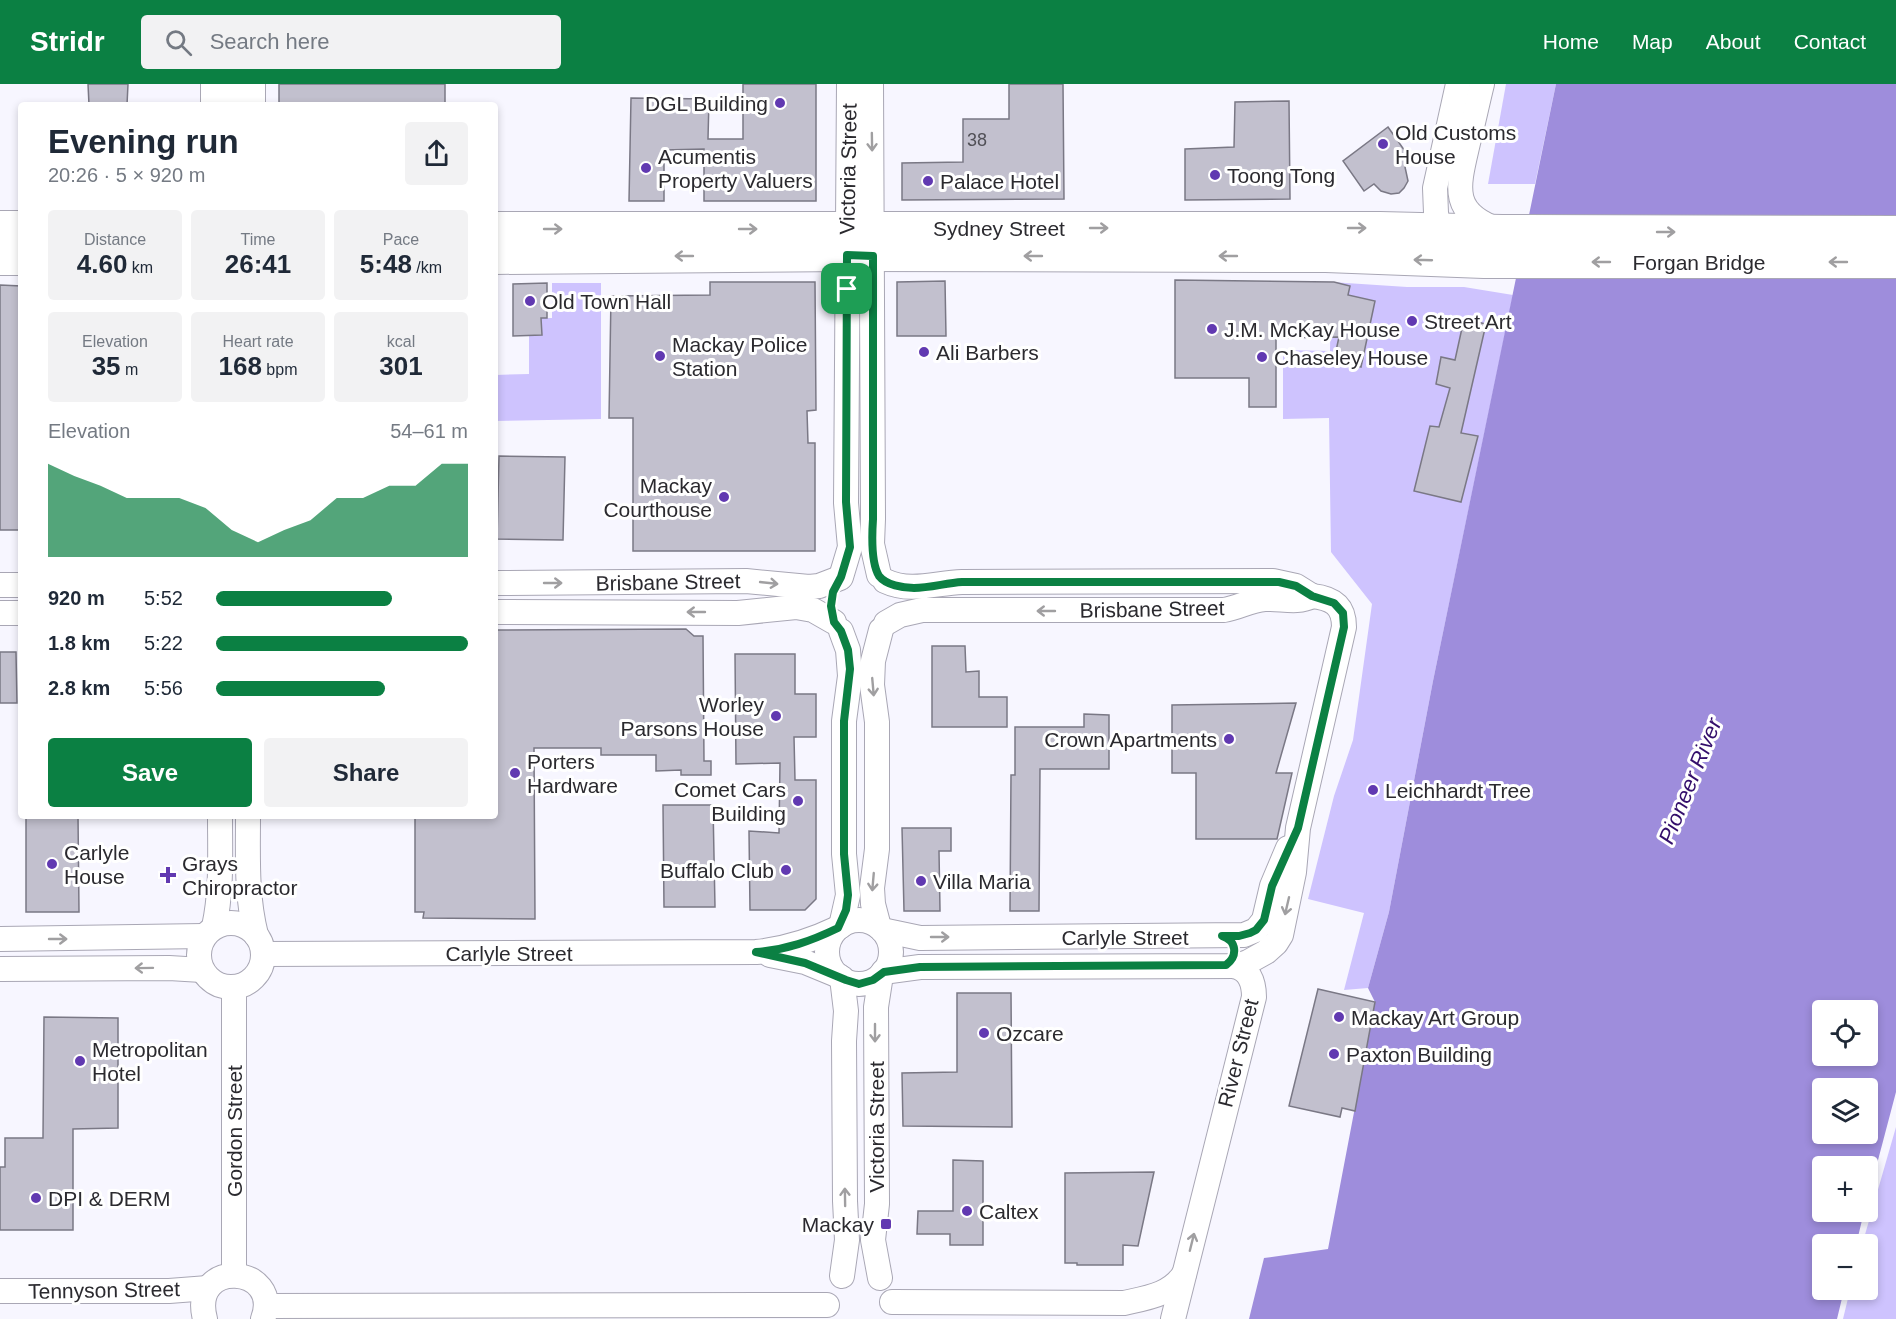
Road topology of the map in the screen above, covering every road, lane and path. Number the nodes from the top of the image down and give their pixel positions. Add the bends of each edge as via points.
1 (217, 84) edge
2 (249, 84) edge
3 (849, 84) edge
4 (871, 84) edge
5 (1458, 84) edge
6 (1482, 84) edge
7 (217, 102) edge
8 (249, 102) edge
9 (0, 227) edge
10 (18, 227) edge
11 (498, 228) edge
12 (1312, 228) junction
13 (1440, 229) junction
14 (1502, 231) junction
15 (1896, 232) edge
16 (860, 242) junction
17 (1326, 256) junction
18 (0, 258) edge
19 (498, 258) edge
20 (18, 259) edge
21 (1493, 262) junction
22 (1896, 262) edge
23 (840, 578) junction
24 (882, 578) junction
25 (1234, 581) junction
26 (498, 583) edge
27 (0, 585) edge
28 (18, 585) edge
29 (1314, 596) junction
30 (1236, 606) junction
31 (498, 612) edge
32 (0, 613) edge
33 (18, 613) edge
34 (884, 626) junction
35 (837, 627) junction
36 (220, 819) edge
37 (248, 819) edge
38 (1298, 828) junction
39 (840, 927) junction
40 (881, 928) junction
41 (209, 932) junction
42 (1222, 936) junction
43 (0, 939) edge
44 (260, 945) junction
45 (756, 952) junction
46 (1228, 966) junction
47 (0, 969) edge
48 (202, 970) junction
49 (882, 974) junction
50 (841, 977) junction
51 (234, 987) junction
52 (1184, 1274) junction
53 (234, 1275) junction
54 (842, 1276) junction
55 (880, 1278) junction
56 (208, 1288) junction
57 (0, 1291) edge
58 (1124, 1304) junction
59 (890, 1311) edge
60 (265, 1312) edge
61 (829, 1312) edge
62 (205, 1319) edge
63 (1160, 1319) edge
64 (1173, 1319) edge

1 - 7 main road
2 - 8 main road
3 - 16 street, Victoria Street
4 -> 16 street, Victoria Street
5 - 13 street via 1436,188
6 - 14 street via 1461,173 1460,194 1473,217
9 - 10 main road
11 -> 16 main road, Sydney Street
12 -> 13 main road, Sydney Street
16 -> 12 main road, Sydney Street
12 - 17 main road
13 - 14 main road, Sydney Street
13 - 21 main road via 1445,241 1456,250
14 -> 15 main road, Forgan Bridge
17 -> 16 main road, Sydney Street
16 -> 19 main road, Sydney Street
16 - 23 street, Victoria Street via 846,502 850,540
16 - 24 street, Victoria Street via 872,540
21 -> 17 main road, Sydney Street
18 - 20 main road
22 -> 21 main road, Forgan Bridge
23 - 24 street via 861,569
26 -> 23 street, Brisbane Street via 746,581 809,587
23 - 35 street via 831,601
24 - 25 street, Brisbane Street via 915,588 962,582
24 - 34 street via 891,593 892,605
25 - 29 street, Brisbane Street via 1279,582
25 - 30 street via 1240,591
27 - 28 street
29 - 30 street, Brisbane Street via 1302,601 1265,599
29 - 38 street, River Street via 1340,607 1344,619
30 -> 34 street, Brisbane Street via 1224,610 928,610 895,616
35 -> 31 street, Brisbane Street via 813,610 796,607 738,612
32 - 33 street
34 - 35 street via 868,636 856,637
34 -> 40 street via 873,660 872,685 877,722 877,849 872,888
35 - 39 street via 848,650 850,676 844,721 844,854 848,895
36 - 41 street via 218,911
37 - 44 street via 250,911
38 - 42 street, Carlyle Street via 1259,927 1244,935
38 -> 46 street, River Street via 1294,872 1278,940 1248,962
39 - 40 street via 860,920
39 - 45 street, Carlyle Street via 807,942
39 - 50 street via 831,938 828,952 831,965
40 -> 42 street, Carlyle Street via 920,938
40 - 49 street via 891,947 890,960
43 -> 41 street
41 - 44 street via 222,924 241,924
41 - 48 street via 200,944
42 - 46 street via 1232,941 1235,950
44 - 45 street, Carlyle Street
44 - 51 street via 262,964 258,972 251,980
45 - 50 street, Carlyle Street via 805,963
46 - 49 street, Carlyle Street via 920,967
52 -> 46 street, River Street via 1254,997 1249,975 1239,966
48 -> 47 street
48 - 51 street via 216,983
49 - 50 street via 859,984
49 -> 55 street, Victoria Street via 876,1007 877,1204 873,1240
54 -> 50 street, Victoria Street via 848,1240 846,1011
51 - 53 street, Gordon Street
52 - 58 street via 1160,1294
52 - 64 street, River Street
53 - 56 street via 224,1276
53 - 60 street via 244,1276 260,1287
54 - 55 street via 861,1271
54 - 61 street, Victoria Street via 831,1288
55 - 59 street, Victoria Street via 886,1285
56 - 57 street, Tennyson Street
56 - 62 street via 202,1308
58 - 59 street
58 - 63 street
60 - 61 street

